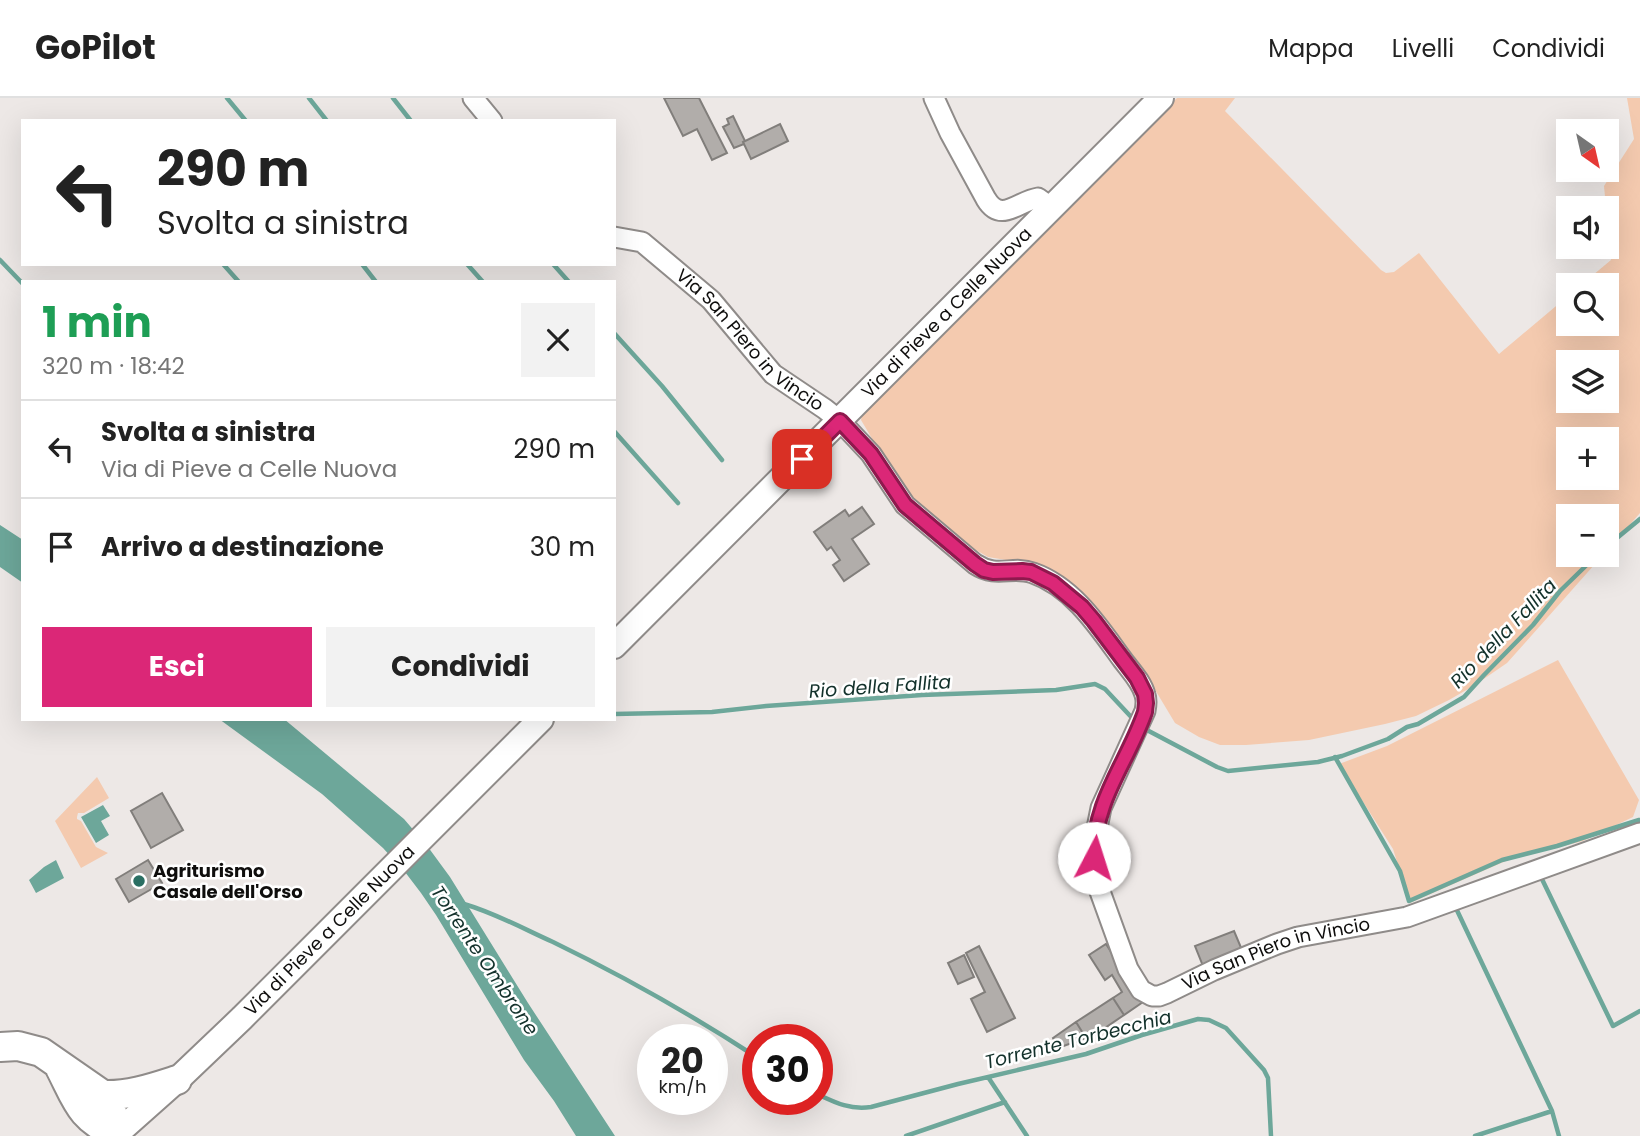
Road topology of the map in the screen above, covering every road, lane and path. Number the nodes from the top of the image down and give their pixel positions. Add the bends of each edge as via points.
1 (473, 98) edge
2 (934, 98) edge
3 (1161, 98) edge
4 (490, 119) edge
5 (1052, 208) junction
6 (616, 237) edge
7 (840, 421) junction
8 (616, 644) edge
9 (539, 721) edge
10 (1640, 833) edge
11 (0, 1047) edge
12 (177, 1080) junction
13 (88, 1114) edge
14 (115, 1135) edge

1 - 4 street
2 - 5 street via 992,208 1005,211 1038,198
3 - 5 main road, Via di Pieve a Celle Nuova
5 - 7 main road, Via di Pieve a Celle Nuova
6 - 7 street, Via San Piero in Vincio via 651,248 711,300 778,379
7 - 8 main road, Via di Pieve a Celle Nuova
7 - 10 street, Via San Piero in Vincio via 871,454 912,512 984,570 1031,572 1053,583 1082,607 1141,685 1145,712 1101,808 1094,858 1098,886 1128,970 1146,994 1167,993 1287,941 1407,917
9 - 12 main road, Via di Pieve a Celle Nuova
11 - 13 highway via 29,1048 57,1062
12 - 13 highway via 116,1095
12 - 14 main road, Via di Pieve a Celle Nuova
13 - 14 highway

